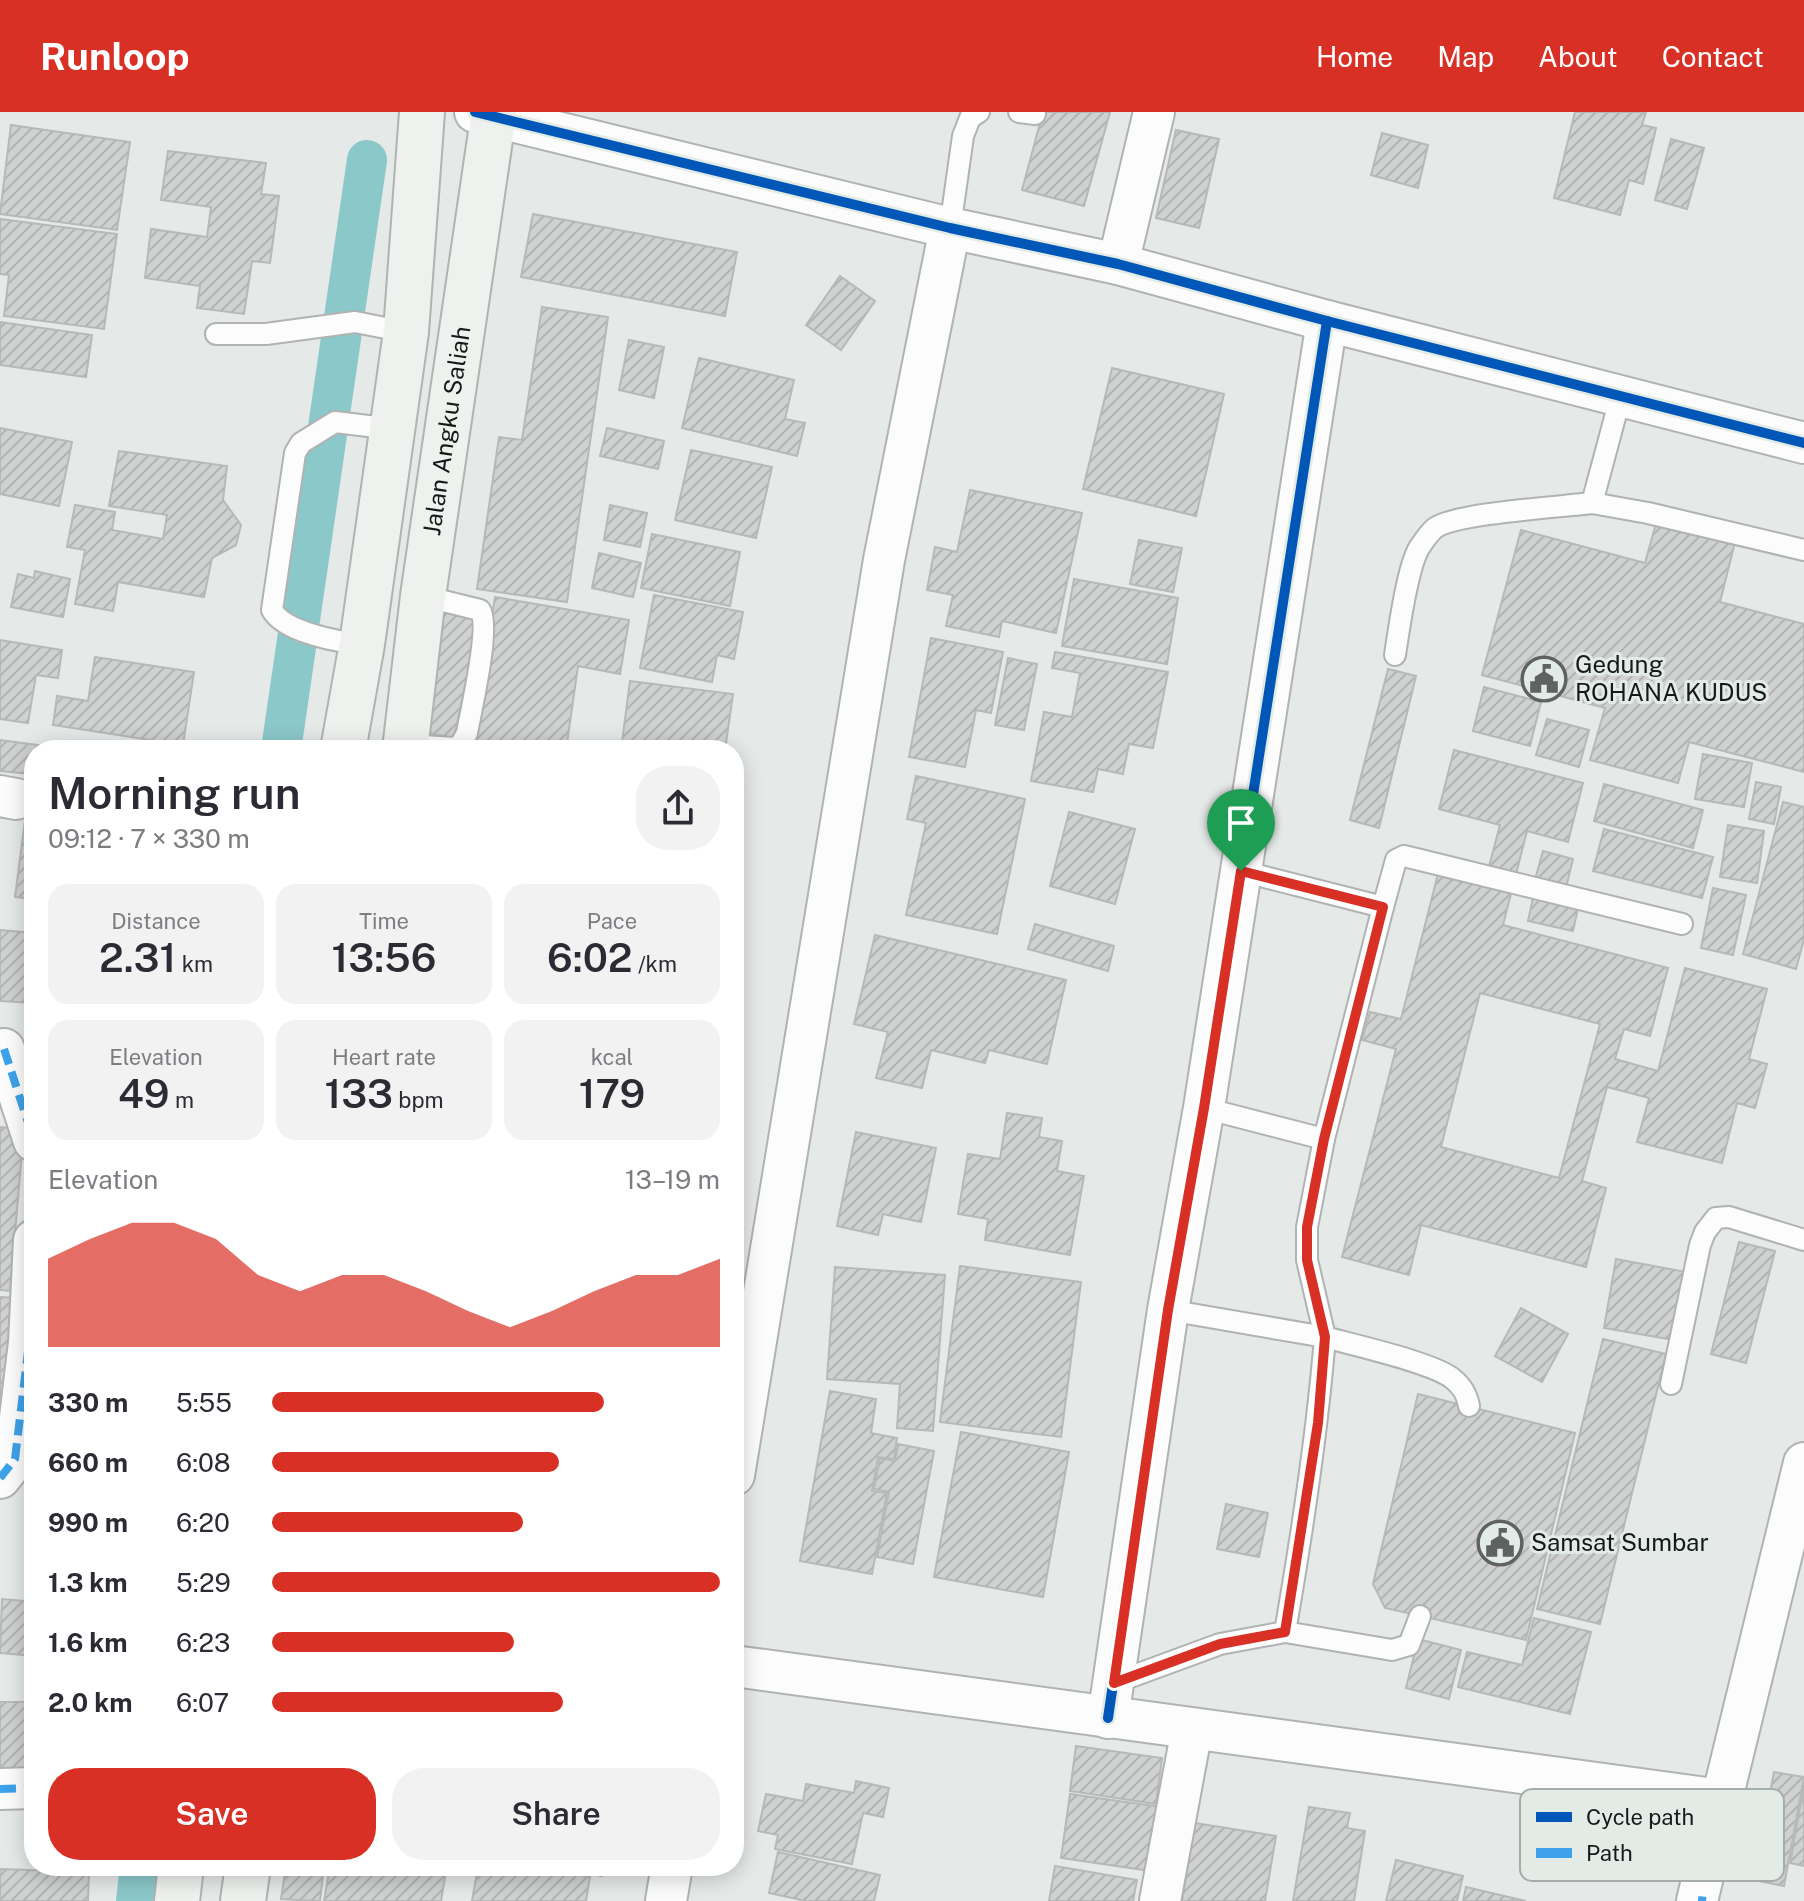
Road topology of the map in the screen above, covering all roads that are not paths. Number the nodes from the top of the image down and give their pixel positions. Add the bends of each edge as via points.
1 (422, 112) edge
2 (979, 112) edge
3 (1154, 112) edge
4 (487, 113) edge
5 (950, 228) junction
6 (1118, 264) junction
7 (1327, 321) junction
8 (397, 331) junction
9 (216, 334) dead end
10 (1621, 395) junction
11 (383, 428) junction
12 (1804, 443) edge
13 (1592, 503) junction
14 (1804, 550) edge
15 (423, 596) junction
16 (355, 643) junction
17 (1395, 655) dead end
18 (344, 740) edge
19 (406, 740) edge
20 (463, 740) edge
21 (1241, 871) junction
22 (1383, 907) junction
23 (1682, 924) dead end
24 (13, 1050) edge
25 (24, 1098) edge
26 (1204, 1108) junction
27 (1324, 1139) junction
28 (1804, 1240) edge
29 (1168, 1310) junction
30 (1325, 1337) junction
31 (24, 1384) edge
32 (1671, 1384) dead end
33 (1469, 1406) dead end
34 (744, 1414) edge
35 (1804, 1463) edge
36 (0, 1478) edge
37 (1420, 1616) dead end
38 (1285, 1632) junction
39 (744, 1667) edge
40 (1111, 1700) junction
41 (1192, 1729) junction
42 (24, 1788) edge
43 (0, 1789) edge
44 (1639, 1789) edge
45 (1724, 1789) edge
46 (180, 1876) edge
47 (247, 1876) edge
48 (670, 1876) edge
49 (1704, 1881) edge
50 (177, 1901) edge
51 (243, 1901) edge
52 (666, 1901) edge
53 (1160, 1901) edge
54 (1700, 1901) edge

1 - 8 main road
2 - 5 lane via 970,118 963,136
3 - 6 street
4 - 5 street
4 - 15 main road, Jalan Angku Saliah
5 - 6 street
5 - 34 street via 884,560
6 - 7 street
7 - 10 street
7 - 21 street
8 - 9 lane via 355,322 266,334
8 - 11 main road
10 - 12 street
10 - 13 lane
11 - 16 main road
11 - 16 lane via 335,422 301,443 295,453 272,610 276,618 311,634
13 - 14 lane
13 - 17 lane via 1471,518 1435,528 1418,549
15 - 19 main road, Jalan Angku Saliah
15 - 20 lane via 480,610 485,618
16 - 18 main road
21 - 22 lane
21 - 26 street
22 - 23 lane via 1396,860 1404,856
22 - 27 lane
24 - 25 street
26 - 27 lane
26 - 29 street
27 - 30 lane via 1307,1260
28 - 32 lane via 1729,1217 1716,1218 1700,1245
29 - 30 lane
29 - 40 street
30 - 33 lane via 1451,1377 1466,1393
30 - 38 lane via 1316,1437
31 - 36 street via 15,1459
35 - 45 street
37 - 38 lane via 1409,1645 1392,1650
38 - 40 lane via 1220,1644
39 - 40 street
40 - 41 street
41 - 44 street
41 - 53 street
42 - 43 street
46 - 50 main road
47 - 51 main road
48 - 52 street
49 - 54 street

